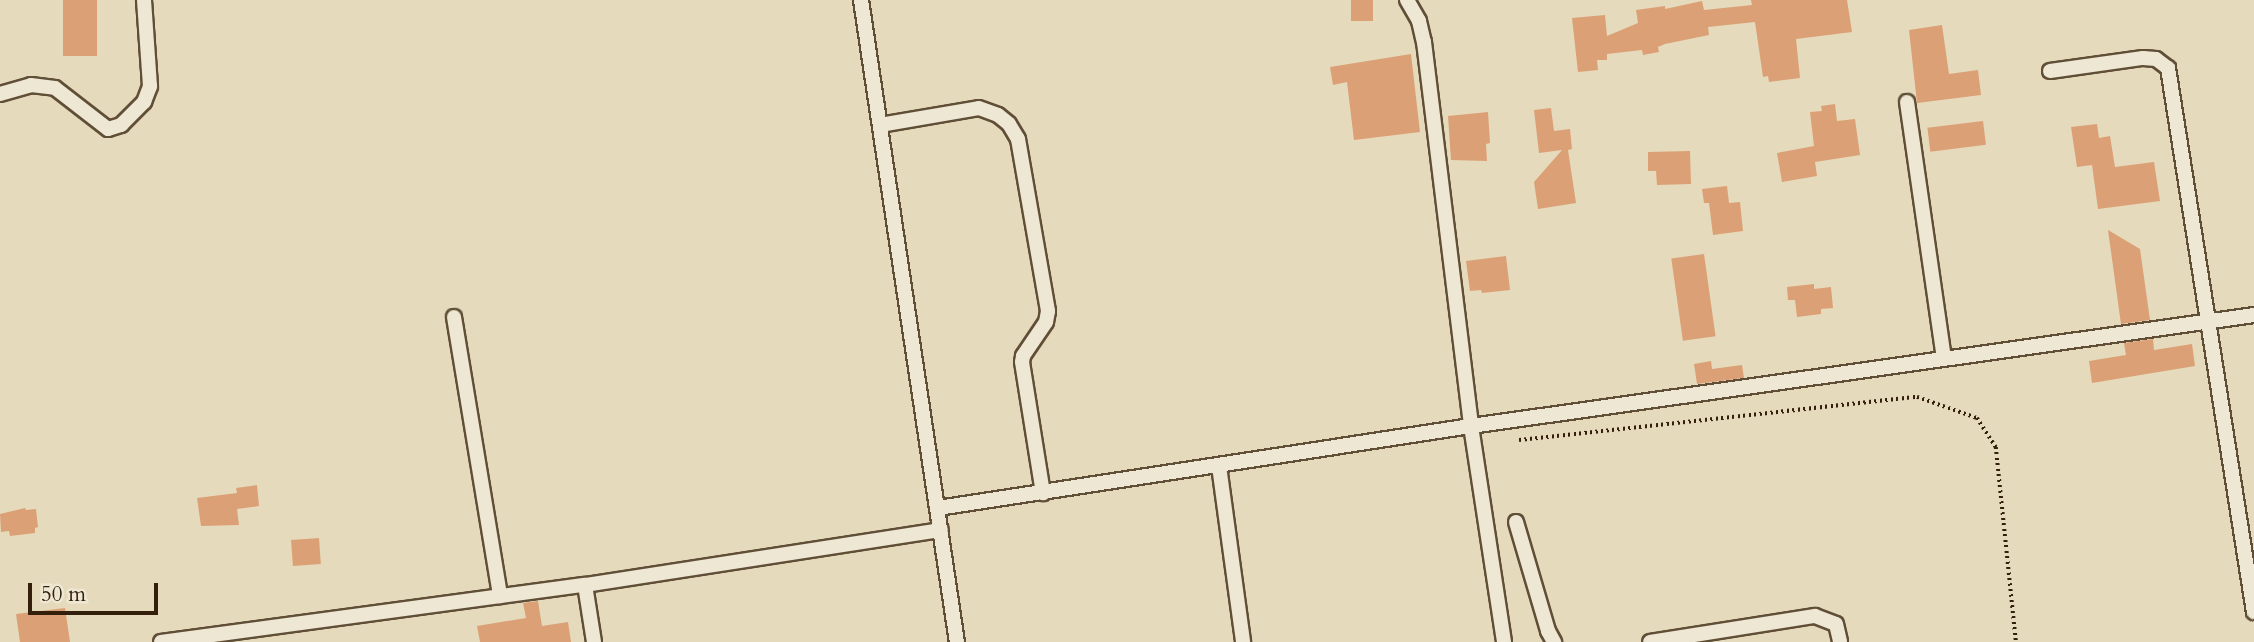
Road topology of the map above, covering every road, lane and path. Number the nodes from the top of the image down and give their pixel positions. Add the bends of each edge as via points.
1 (144, 0) edge
2 (861, 0) edge
3 (1407, 0) edge
4 (2050, 71) dead end
5 (0, 94) edge
6 (1907, 102) dead end
7 (880, 125) junction
8 (2254, 315) edge
9 (454, 317) dead end
10 (2209, 322) junction
11 (1944, 359) junction
12 (1471, 425) junction
13 (1519, 440) dead end
14 (1219, 466) junction
15 (1043, 492) junction
16 (938, 508) junction
17 (1516, 522) dead end
18 (941, 530) junction
19 (585, 585) junction
20 (500, 596) junction
21 (2254, 612) edge
22 (225, 637) edge
23 (161, 642) edge
24 (594, 642) edge
25 (957, 642) edge
26 (1243, 642) edge
27 (1504, 642) edge
28 (1554, 642) edge
29 (1650, 642) edge
30 (1840, 642) edge
31 (2016, 642) edge

1 - 5 street via 150,86 144,102 121,125 108,129 55,88 31,85
2 - 7 street
3 - 12 street via 1424,42
4 - 10 street via 2143,58 2156,59 2168,68
6 - 11 street
7 - 15 street via 979,108 998,115 1018,139 1048,311 1022,362
7 - 16 street
8 - 10 street
9 - 20 street
10 - 11 street
10 - 21 street
11 - 12 street
12 - 14 street
12 - 27 street
13 - 31 path via 1917,397 1977,418 1996,447
14 - 15 street
14 - 26 street
15 - 16 street
16 - 18 street
17 - 28 street
18 - 19 street
18 - 25 street
19 - 20 street
19 - 24 street
20 - 22 street
22 - 23 street
29 - 30 street via 1815,616 1836,624

